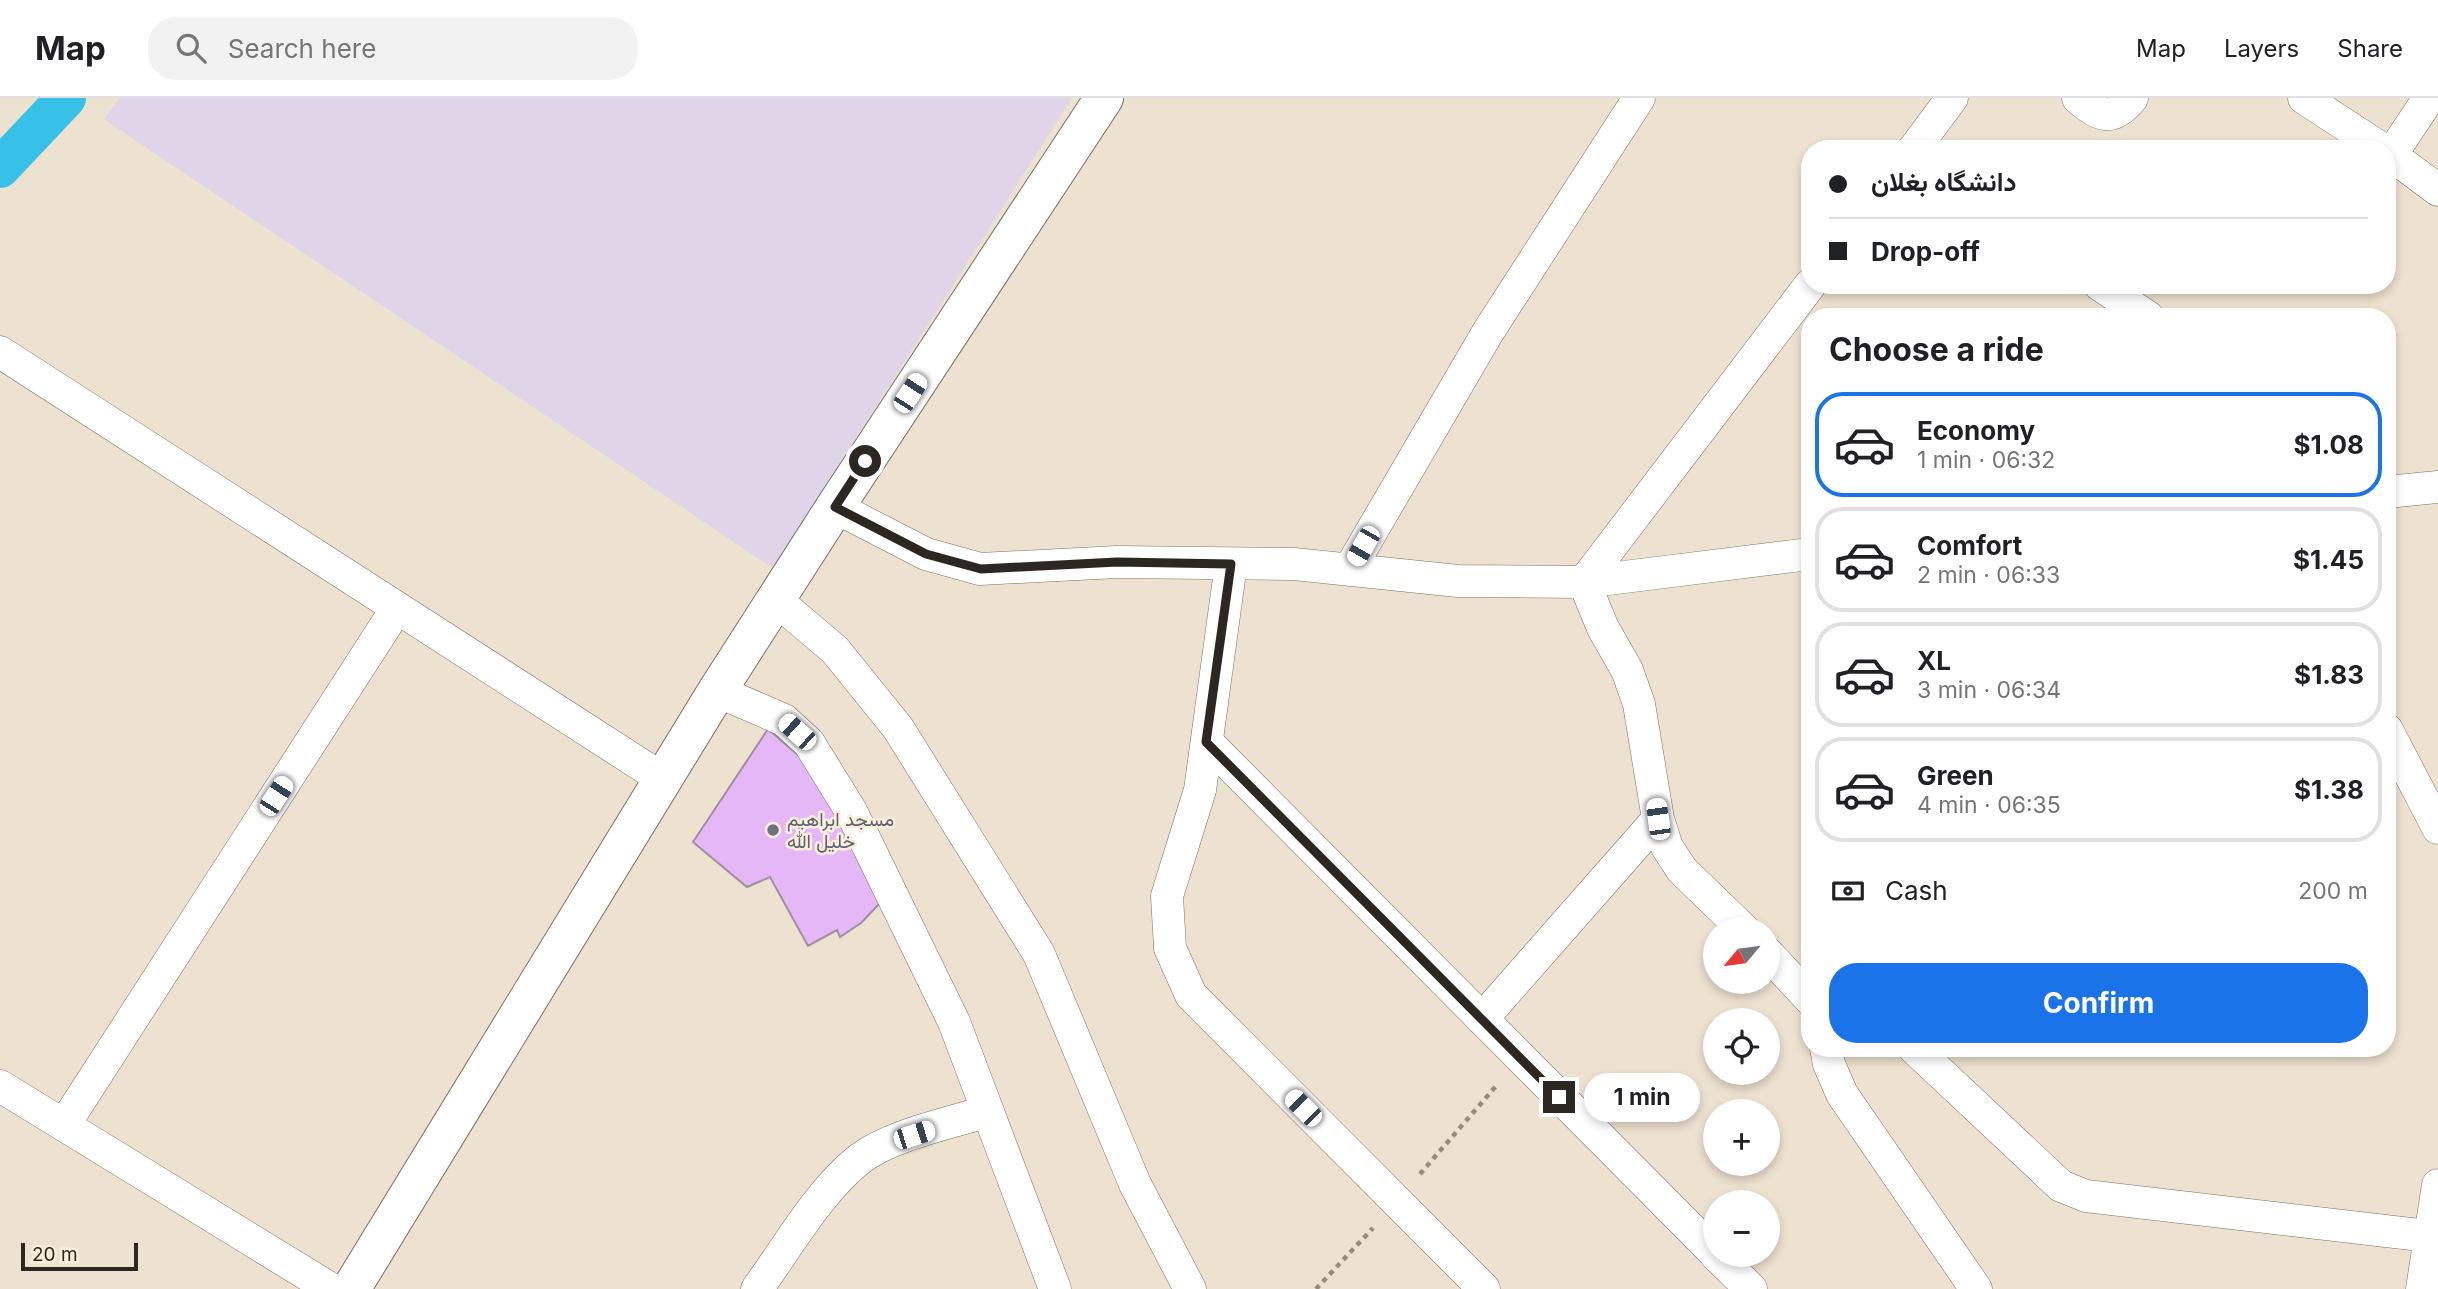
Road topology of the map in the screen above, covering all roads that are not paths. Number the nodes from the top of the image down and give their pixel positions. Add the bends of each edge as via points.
1 (1104, 98) edge
2 (1639, 98) edge
3 (1952, 98) edge
4 (2078, 98) edge
5 (2132, 98) edge
6 (2304, 98) edge
7 (2429, 98) edge
8 (1920, 140) edge
9 (2368, 140) edge
10 (2396, 140) edge
11 (2396, 159) edge
12 (2438, 190) edge
13 (1803, 294) edge
14 (2114, 294) edge
15 (2134, 308) edge
16 (0, 352) edge
17 (2438, 486) edge
18 (2396, 491) edge
19 (835, 507) junction
20 (1801, 555) edge
21 (1231, 564) junction
22 (1349, 570) junction
23 (1584, 582) junction
24 (776, 600) junction
25 (397, 608) junction
26 (717, 691) junction
27 (1206, 742) junction
28 (2396, 747) edge
29 (663, 779) junction
30 (1658, 819) junction
31 (2438, 828) edge
32 (1731, 917) edge
33 (1780, 966) edge
34 (1801, 987) edge
35 (1482, 1019) junction
36 (1828, 1057) edge
37 (1924, 1057) edge
38 (0, 1086) edge
39 (988, 1111) junction
40 (64, 1125) junction
41 (2438, 1185) edge
42 (2435, 1237) edge
43 (1703, 1241) edge
44 (1729, 1267) edge
45 (331, 1289) edge
46 (351, 1289) edge
47 (757, 1289) edge
48 (1055, 1289) edge
49 (1190, 1289) edge
50 (1483, 1289) edge
51 (1751, 1289) edge
52 (1976, 1289) edge
53 (2422, 1289) edge

1 - 19 street
2 - 22 street via 1488,332
3 - 8 street
4 - 5 street via 2095,113 2112,115
6 - 9 street
7 - 10 street
11 - 12 street
13 - 23 street
14 - 15 street
16 - 25 street
17 - 18 street
19 - 21 street via 926,554 981,569 1117,562
19 - 24 street
20 - 23 street
21 - 22 street
21 - 27 street
22 - 23 street via 1458,581
23 - 30 street via 1639,704
24 - 26 street
24 - 49 street via 835,650 898,728 1039,954 1135,1184
25 - 29 street
25 - 40 street
26 - 29 street
26 - 39 street via 784,720 809,743 851,811 954,1022
27 - 35 street
27 - 50 street via 1200,790 1167,896 1170,948 1191,995
28 - 31 street
29 - 46 street
30 - 32 street via 1667,847 1682,870
30 - 35 street
33 - 34 street
35 - 43 street
36 - 52 street via 1842,1094
37 - 42 street via 2061,1186 2086,1196
38 - 40 street
39 - 47 street via 863,1156 840,1176
39 - 48 street
40 - 45 street
41 - 42 street
42 - 53 street
44 - 51 street

